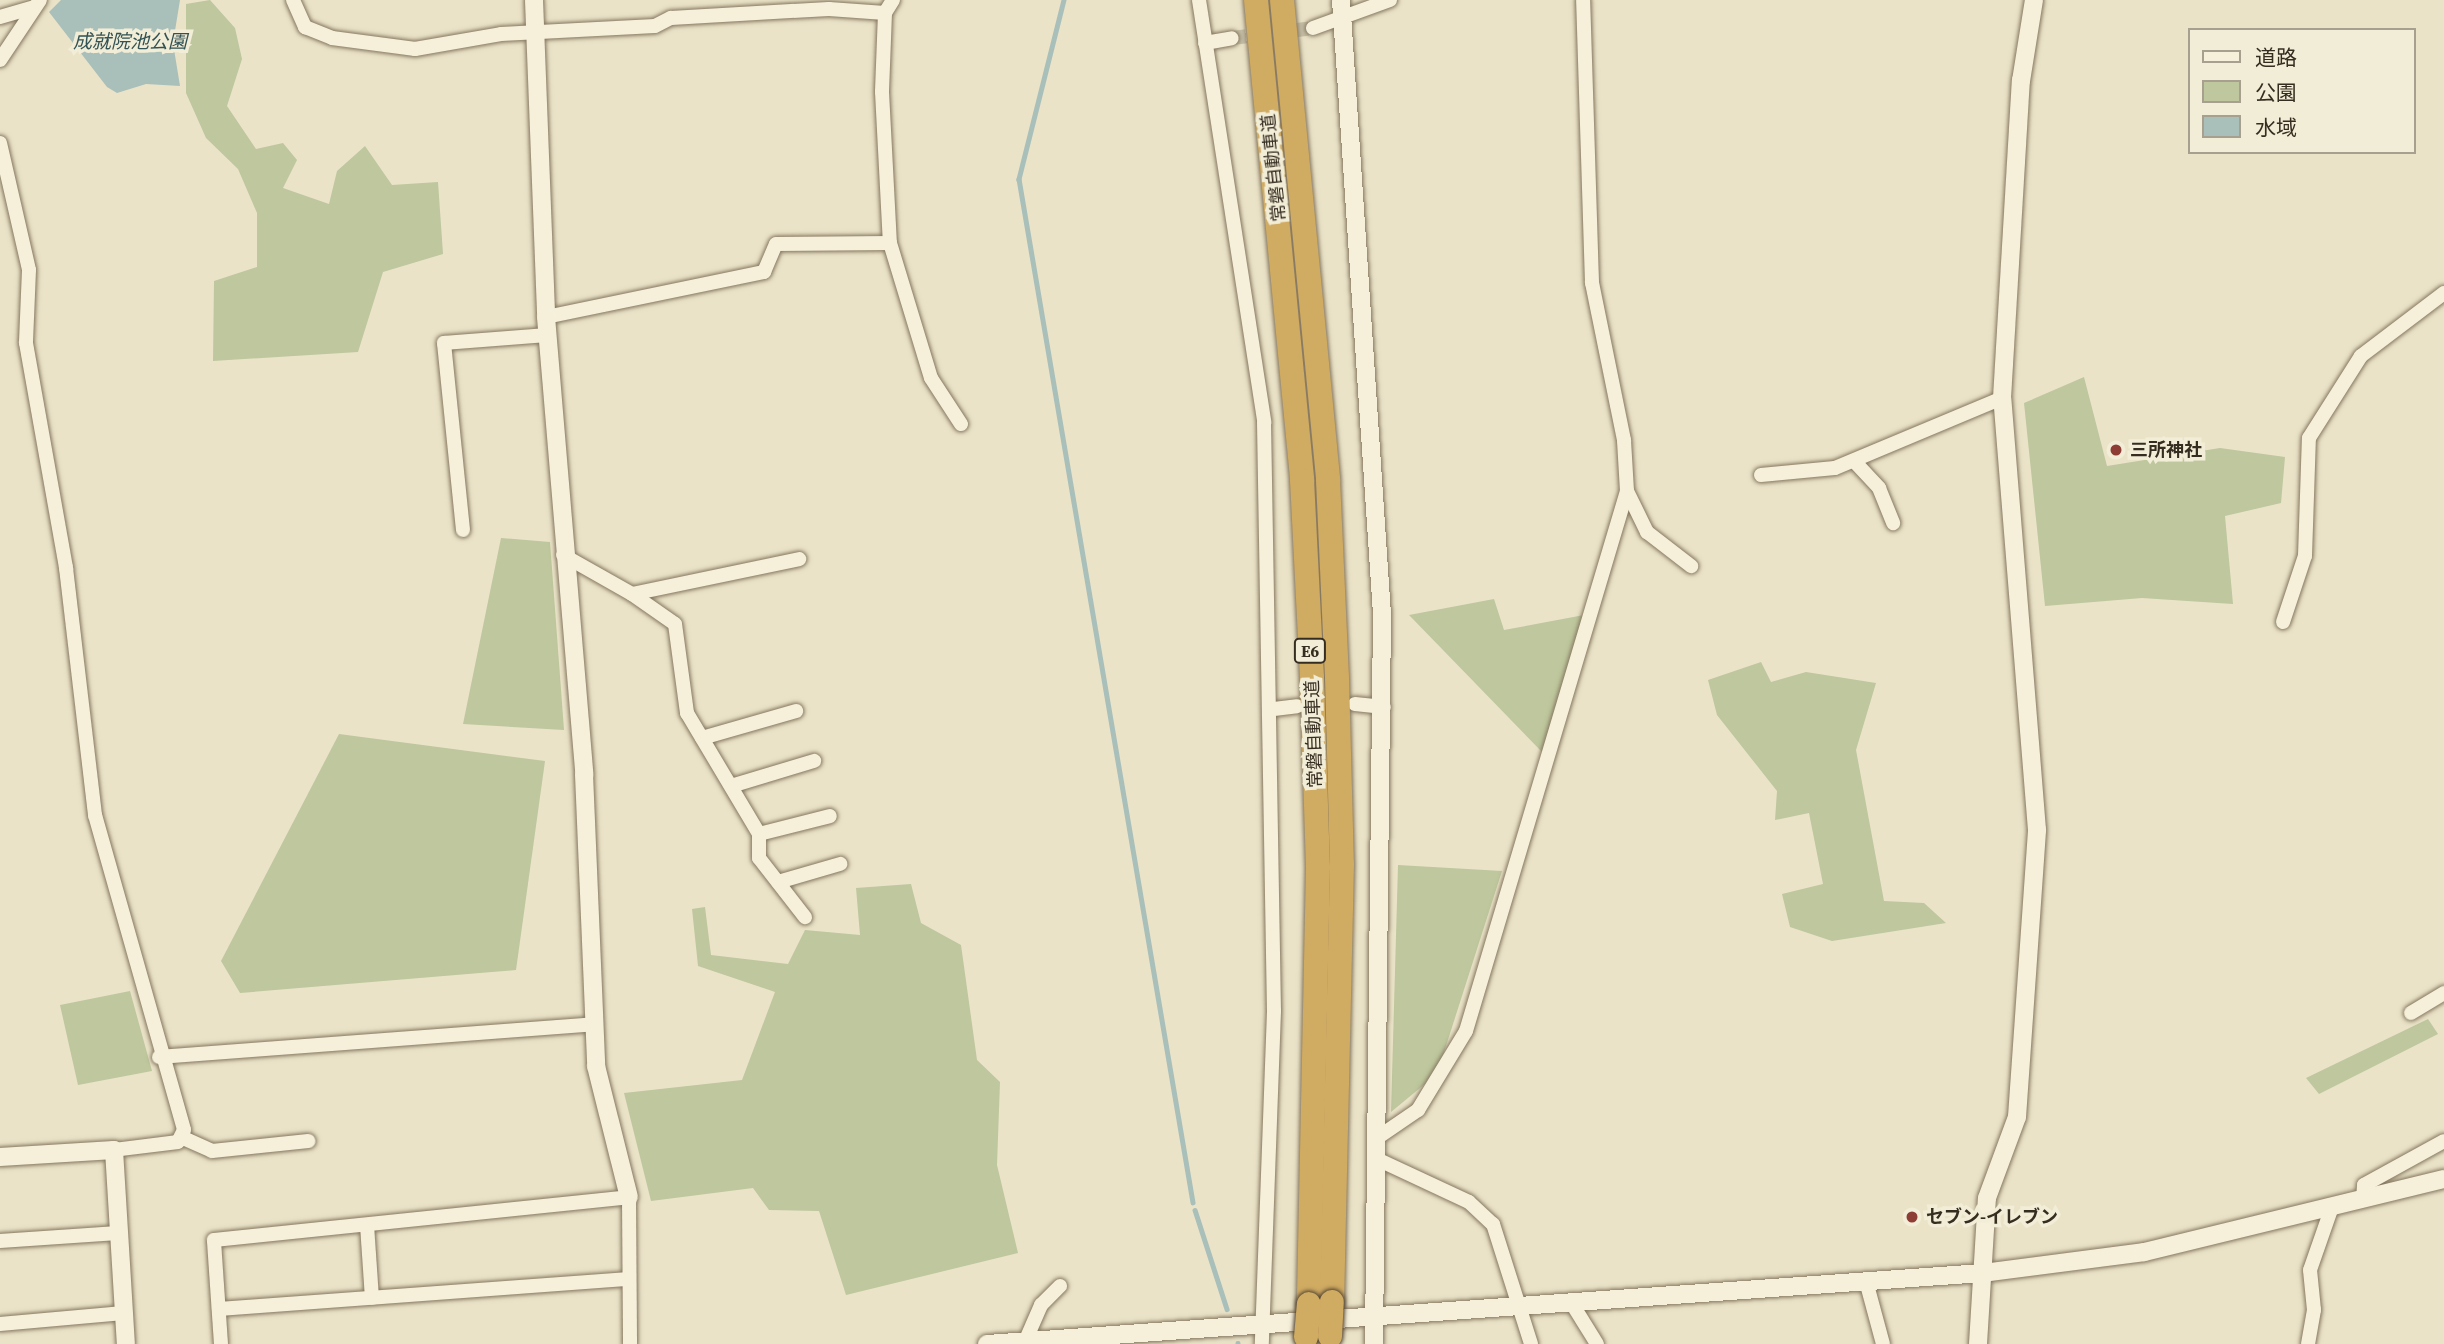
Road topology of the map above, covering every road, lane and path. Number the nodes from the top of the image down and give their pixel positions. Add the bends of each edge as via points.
1 (293, 0) edge
2 (534, 0) edge
3 (893, 0) edge
4 (1199, 0) edge
5 (1256, 0) edge
6 (1282, 0) edge
7 (1341, 0) edge
8 (1390, 0) edge
9 (1583, 0) edge
10 (2034, 0) edge
11 (37, 4) edge
12 (885, 13) junction
13 (0, 17) edge
14 (1343, 22) junction
15 (1313, 28) tunnel mouth
16 (531, 33) junction
17 (1232, 38) tunnel mouth
18 (1205, 43) junction
19 (0, 60) edge
20 (0, 143) edge
21 (890, 243) junction
22 (2444, 293) edge
23 (546, 326) junction
24 (2002, 398) junction
25 (961, 424) dead end
26 (1854, 461) junction
27 (1761, 475) dead end
28 (1627, 491) junction
29 (1893, 523) dead end
30 (463, 530) dead end
31 (563, 555) junction
32 (799, 559) dead end
33 (1691, 566) dead end
34 (632, 594) junction
35 (2283, 622) dead end
36 (1355, 704) dead end
37 (1297, 706) dead end
38 (1384, 707) junction
39 (1274, 709) junction
40 (796, 711) dead end
41 (702, 738) junction
42 (814, 761) dead end
43 (731, 786) junction
44 (830, 816) dead end
45 (759, 834) junction
46 (840, 864) dead end
47 (778, 882) junction
48 (805, 917) dead end
49 (2444, 993) edge
50 (2411, 1013) dead end
51 (594, 1024) junction
52 (159, 1057) junction
53 (181, 1137) junction
54 (1377, 1138) junction
55 (307, 1141) dead end
56 (2444, 1141) edge
57 (114, 1150) junction
58 (0, 1157) edge
59 (1379, 1160) junction
60 (2444, 1179) edge
61 (629, 1197) junction
62 (2363, 1200) junction
63 (2332, 1207) junction
64 (367, 1225) junction
65 (118, 1233) junction
66 (0, 1241) edge
67 (1983, 1273) junction
68 (629, 1279) junction
69 (1866, 1281) junction
70 (1060, 1286) dead end
71 (372, 1298) junction
72 (1571, 1302) junction
73 (1321, 1303) junction
74 (1520, 1305) junction
75 (219, 1309) junction
76 (1378, 1312) junction
77 (124, 1313) junction
78 (0, 1324) edge
79 (1264, 1325) junction
80 (1318, 1340) edge
81 (1024, 1343) edge
82 (126, 1344) edge
83 (221, 1344) edge
84 (630, 1344) edge
85 (987, 1344) edge
86 (1262, 1344) edge
87 (1374, 1344) edge
88 (1531, 1344) edge
89 (1597, 1344) edge
90 (1883, 1344) edge
91 (1978, 1344) edge
92 (2308, 1344) edge

1 - 16 street via 305,27 356,41 415,49
2 - 16 street
3 - 12 street
4 - 18 street
5 - 73 highway, 常磐自動車道 / E6 via 1302,480 1312,678
6 - 73 highway, 常磐自動車道 / E6 via 1328,480 1337,677 1342,864
7 - 14 street
8 - 14 street
9 - 28 street via 1592,283 1624,440
10 - 24 street via 2021,81
11 - 13 street
11 - 19 street
12 - 16 street via 782,11
12 - 21 street via 882,126
14 - 15 street
14 - 38 street
16 - 23 street
17 - 18 street
18 - 39 street via 1264,422
20 - 52 street via 29,270 26,343 66,568 95,815
21 - 23 street via 776,244 764,272
21 - 25 street via 931,378
22 - 35 street via 2369,347 2309,438 2305,556
23 - 30 street via 444,343
23 - 31 street
24 - 26 street
24 - 67 street via 2037,830 2017,1117 1987,1198
26 - 27 street via 1806,474
26 - 29 street via 1879,488
28 - 33 street via 1647,532
28 - 54 street via 1466,1031 1418,1110
31 - 34 street
31 - 51 street via 583,761
32 - 34 street
34 - 41 street via 675,624 687,713
36 - 38 street
37 - 39 street
38 - 54 street
39 - 79 street via 1275,1011
40 - 41 street
41 - 43 street
42 - 43 street
43 - 45 street
44 - 45 street
45 - 47 street via 759,858
46 - 47 street
47 - 48 street
49 - 50 street
51 - 52 street
51 - 61 street via 604,1112
52 - 53 street
53 - 55 street via 212,1152
53 - 57 street
54 - 59 street
56 - 62 street via 2364,1185
57 - 58 street
57 - 65 street
59 - 74 street via 1469,1202 1493,1224
59 - 76 street
60 - 62 street
61 - 64 street
61 - 68 street
62 - 63 street
63 - 67 street via 2144,1252
63 - 92 street via 2310,1270 2314,1310
64 - 71 street
64 - 75 street via 214,1240
65 - 66 street
65 - 77 street
67 - 69 street
67 - 91 street
68 - 71 street
68 - 84 street
69 - 72 street
69 - 90 street
70 - 81 street via 1041,1305
71 - 75 street
72 - 74 street
72 - 89 street
73 - 80 highway, 常磐自動車道 / E6, bridge
74 - 76 street
74 - 88 street
75 - 83 street
76 - 79 street
76 - 87 street
77 - 78 street
77 - 82 street
79 - 81 street
79 - 86 street
81 - 85 street

